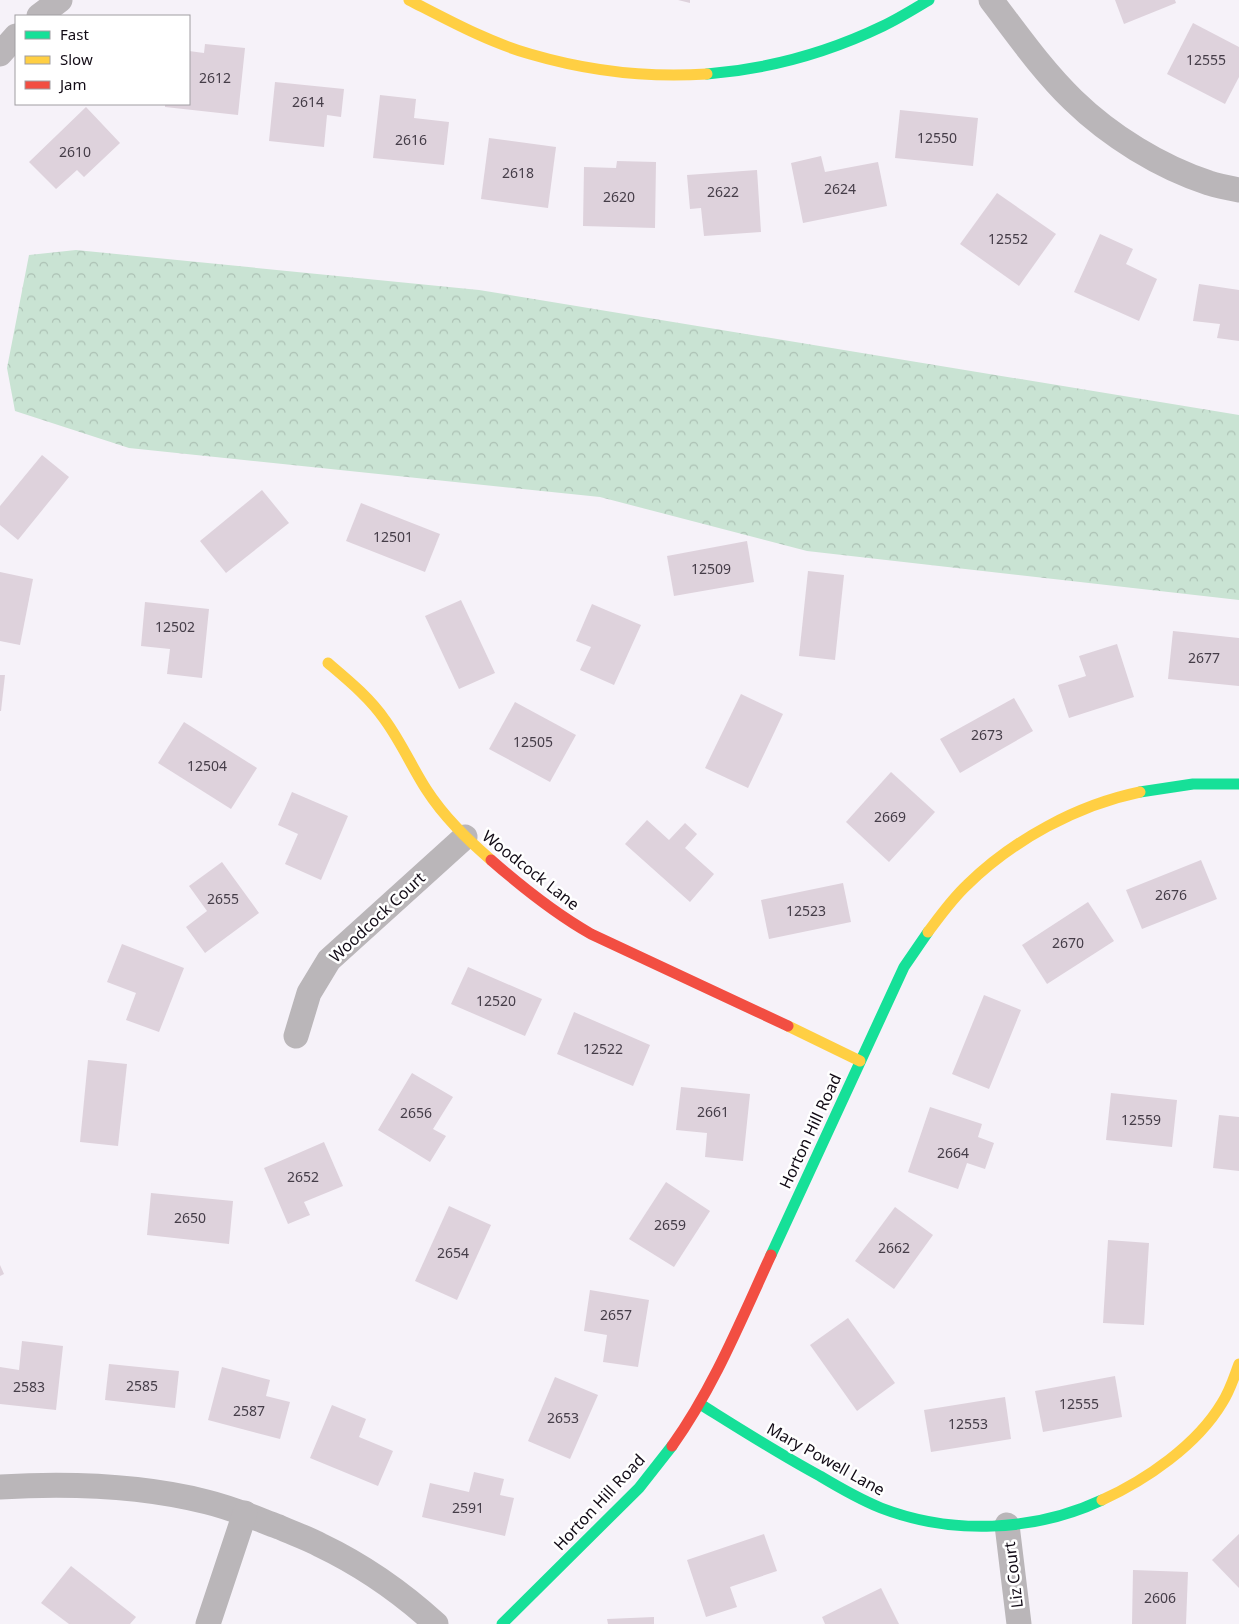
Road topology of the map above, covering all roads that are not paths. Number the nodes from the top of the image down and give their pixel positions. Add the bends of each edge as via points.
1 (60, 0) edge
2 (409, 0) edge
3 (929, 0) edge
4 (991, 0) edge
5 (40, 15) edge
6 (15, 37) edge
7 (0, 54) edge
8 (1239, 190) edge
9 (328, 663) dead end
10 (1239, 784) edge
11 (464, 838) junction
12 (296, 1036) dead end
13 (860, 1061) junction
14 (1239, 1364) edge
15 (700, 1404) junction
16 (0, 1487) edge
17 (245, 1513) junction
18 (1007, 1525) junction
19 (208, 1624) edge
20 (436, 1624) edge
21 (502, 1624) edge
22 (1019, 1624) edge

1 - 5 street
2 - 3 street via 470,31 530,54 589,68 650,76 729,72 789,62 847,44 902,18
4 - 8 street via 1073,100 1115,136 1161,163 1210,184
6 - 7 street
9 - 11 street, Woodcock Lane via 385,719 426,789
10 - 13 street, Horton Hill Road via 1194,784 1141,791 1092,806 1045,828 1002,855 964,888 931,926 904,967
11 - 12 street, Woodcock Court via 329,960 309,993
11 - 13 street, Woodcock Lane via 524,889 591,934
13 - 15 street, Horton Hill Road
14 - 18 street, Mary Powell Lane via 1220,1407 1200,1432 1158,1468 1131,1486 1088,1507 1042,1521
15 - 18 street, Mary Powell Lane via 858,1498 888,1510 918,1519 967,1525
15 - 21 street, Horton Hill Road via 639,1488
16 - 17 street via 77,1484 143,1490
17 - 19 street
17 - 20 street via 321,1545 364,1569
18 - 22 street, Liz Court

